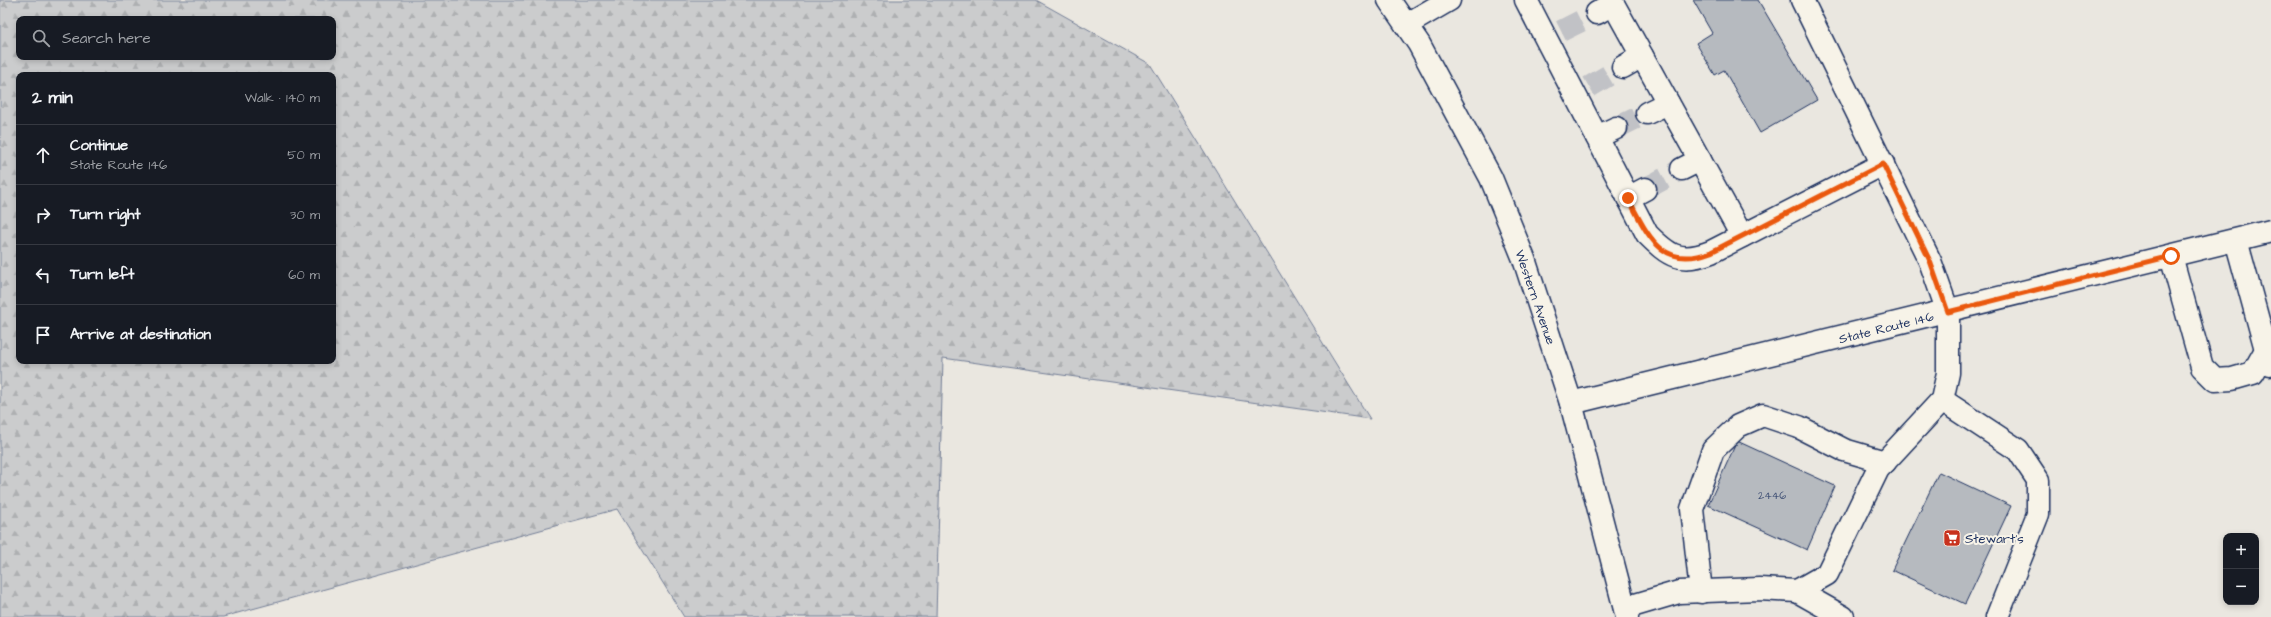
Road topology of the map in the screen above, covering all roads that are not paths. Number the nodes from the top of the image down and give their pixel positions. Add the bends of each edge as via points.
1 (1389, 0) edge
2 (1449, 0) edge
3 (1526, 0) edge
4 (1802, 0) edge
5 (1607, 6) edge
6 (1406, 25) junction
7 (1642, 56) junction
8 (1623, 67) tunnel mouth
9 (1668, 103) junction
10 (1648, 113) tunnel mouth
11 (1883, 164) junction
12 (2271, 231) edge
13 (1742, 236) junction
14 (2236, 240) junction
15 (2171, 256) junction
16 (1948, 312) junction
17 (2268, 359) edge
18 (1942, 400) junction
19 (1571, 403) junction
20 (1885, 462) junction
21 (1797, 591) junction
22 (1701, 592) junction
23 (1626, 613) edge
24 (1843, 617) edge
25 (1997, 617) edge

1 - 6 main road, Western Avenue
2 - 6 main road
3 - 13 main road via 1554,35 1606,133 1637,193 1647,234 1664,252 1680,258 1694,258
4 - 11 main road
5 - 7 main road
6 - 19 main road, Western Avenue via 1419,44 1491,178 1524,259
7 - 8 main road
7 - 9 main road
9 - 10 main road
9 - 13 main road via 1691,165
11 - 13 main road
11 - 16 main road via 1930,261
12 - 14 main road, State Route 146
14 - 15 main road, State Route 146
14 - 17 main road
15 - 16 main road, State Route 146
15 - 17 main road via 2202,367 2216,380 2232,379 2253,373
16 - 18 main road via 1948,373
16 - 19 main road, State Route 146
18 - 20 main road
18 - 25 main road via 2018,450 2038,480 2038,514
19 - 23 main road, Western Avenue
20 - 21 main road via 1878,469 1864,496 1827,574
20 - 22 main road via 1844,450 1799,427 1763,415 1738,426 1713,450 1692,509
21 - 22 main road via 1759,589
21 - 24 main road
22 - 23 main road via 1679,592

